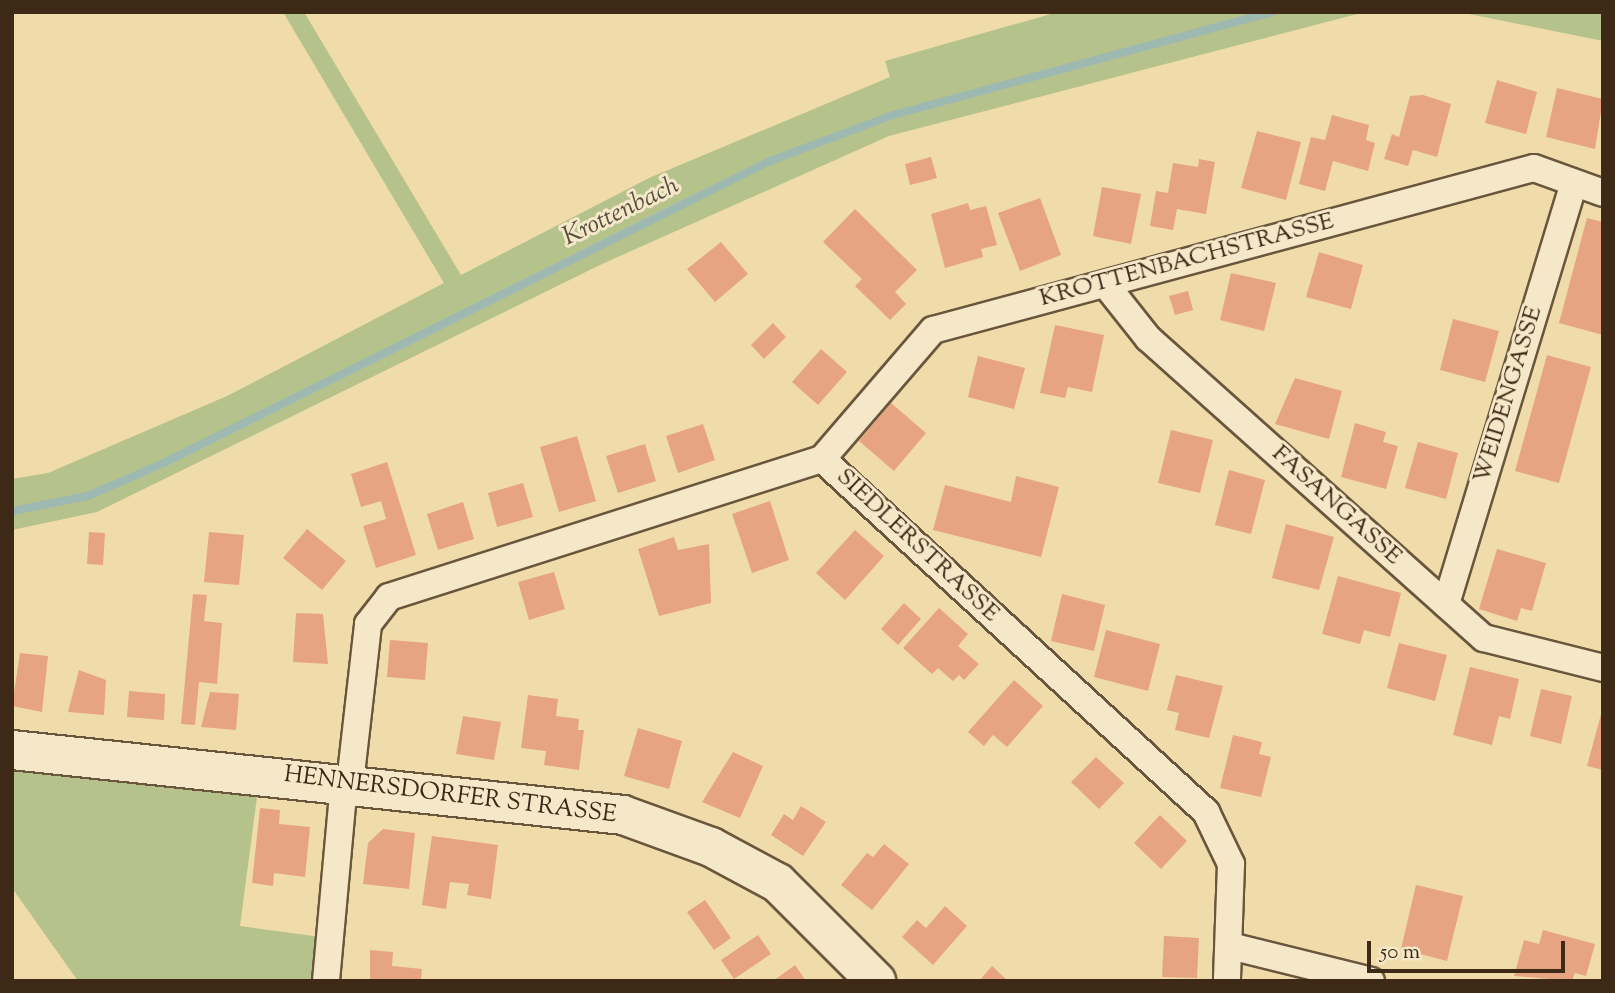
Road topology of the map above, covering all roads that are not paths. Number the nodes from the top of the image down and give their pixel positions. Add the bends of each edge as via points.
1 (1573, 186) junction
2 (1603, 193) edge
3 (1106, 285) junction
4 (822, 458) junction
5 (1446, 604) junction
6 (1603, 668) edge
7 (12, 750) edge
8 (347, 783) junction
9 (1230, 946) junction
10 (326, 981) edge
11 (876, 981) edge
12 (1227, 981) edge
13 (1371, 981) edge

1 - 2 street, KROTTENBACHSTRASSE
1 - 3 street, KROTTENBACHSTRASSE via 1534,168
1 - 5 street, WEIDENGASSE
3 - 4 street, KROTTENBACHSTRASSE via 933,330
3 - 5 street, FASANGASSE via 1148,338
4 - 8 street, SIEDLERSTRASSE via 389,597 368,624
4 - 9 street, SIEDLERSTRASSE via 1206,812 1231,864
5 - 6 street, FASANGASSE via 1485,638
7 - 8 street, HENNERSDORFER STRASSE
8 - 10 street, SIEDLERSTRASSE
8 - 11 street, HENNERSDORFER STRASSE via 623,815 711,847 778,883
9 - 12 street, SIEDLERSTRASSE
9 - 13 street

